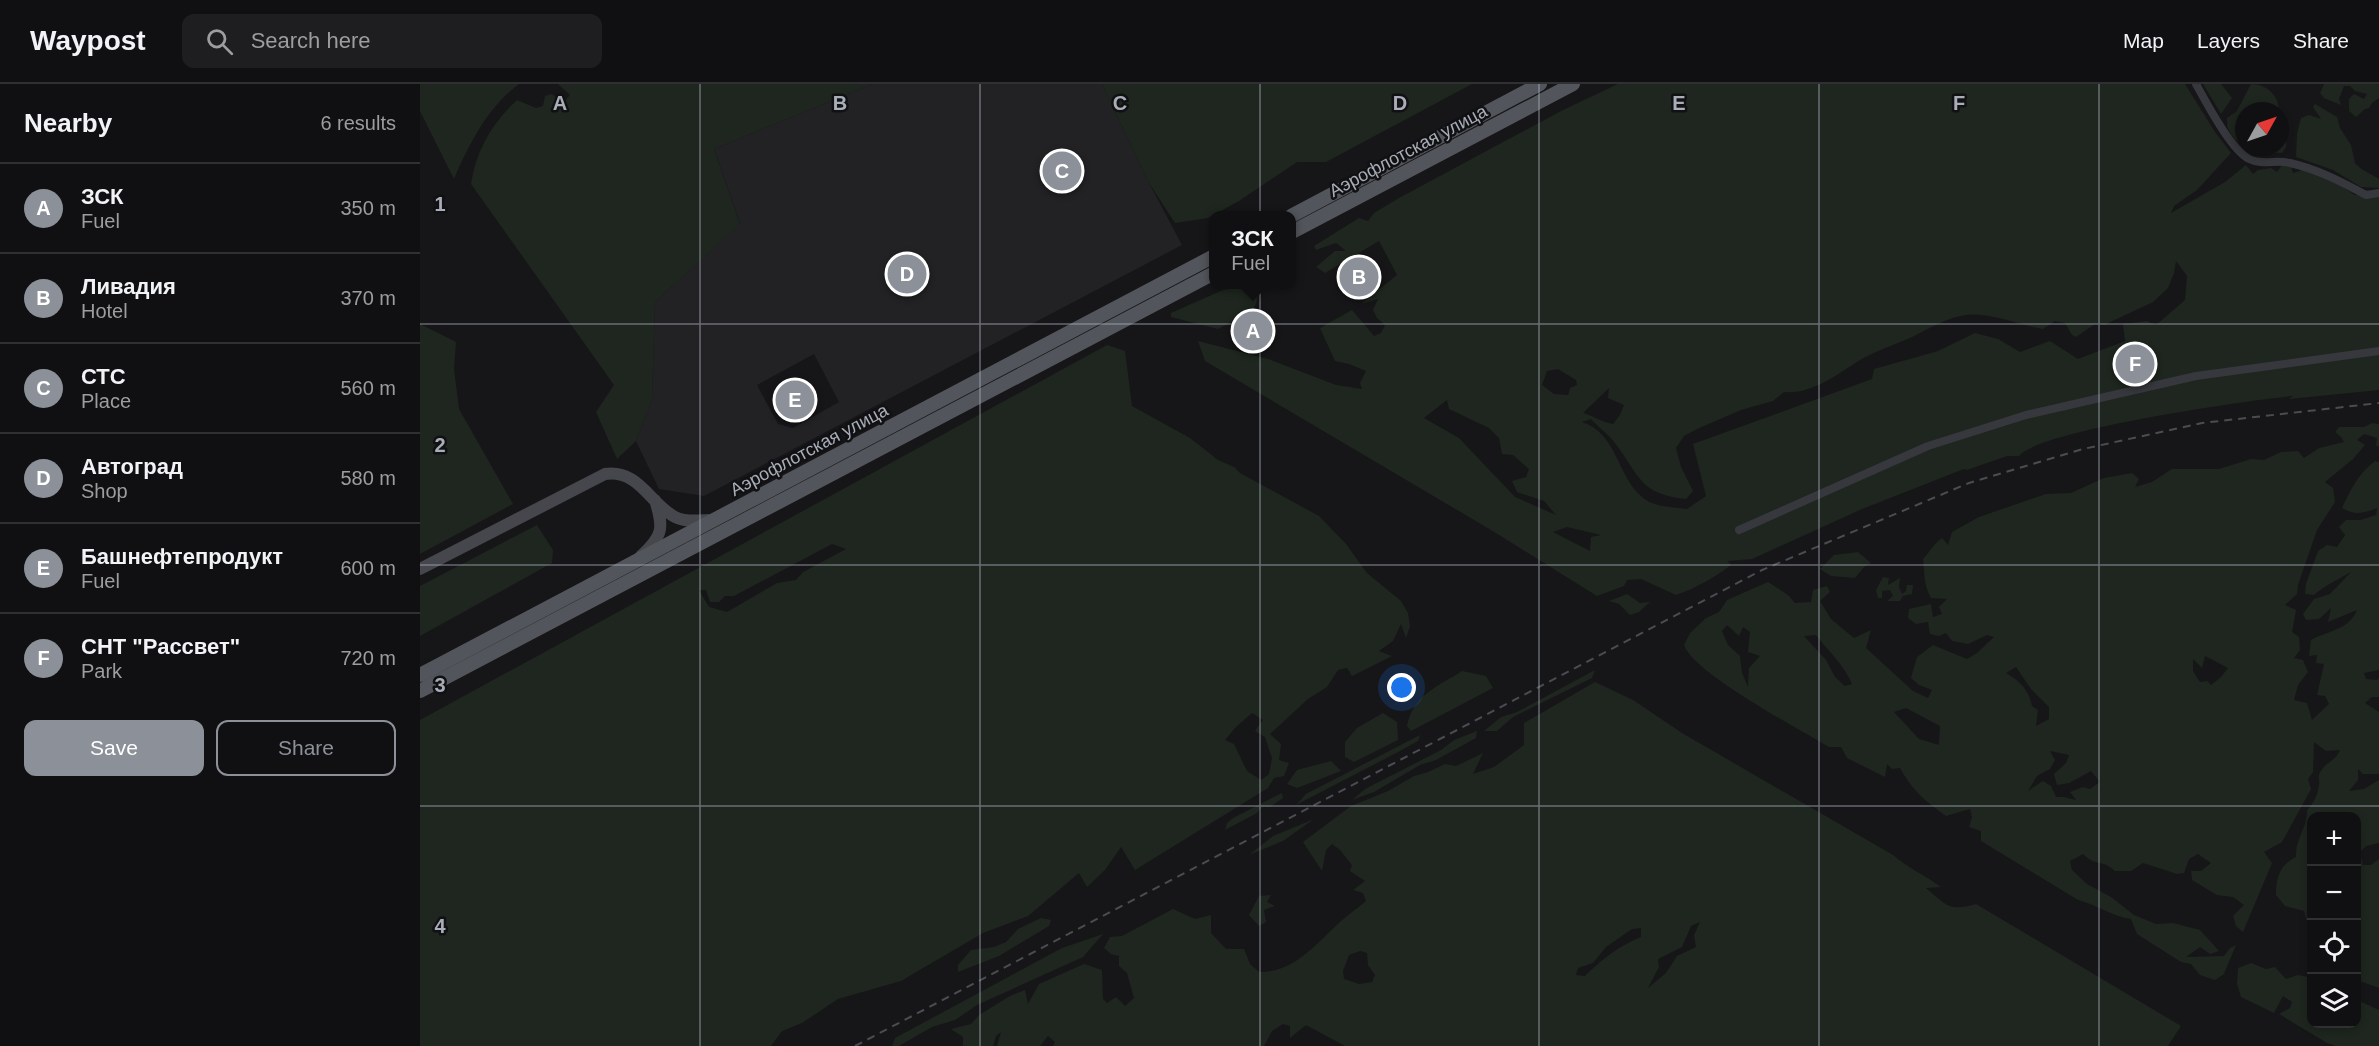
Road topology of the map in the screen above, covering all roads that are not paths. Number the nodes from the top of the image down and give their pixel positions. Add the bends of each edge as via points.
1 (1540, 84) edge
2 (1573, 84) edge
3 (2196, 84) edge
4 (2379, 193) edge
5 (1296, 213) edge
6 (1296, 230) edge
7 (1209, 259) edge
8 (1209, 276) edge
9 (2379, 351) edge
10 (654, 499) junction
11 (713, 520) junction
12 (1739, 530) dead end
13 (634, 562) junction
14 (420, 569) edge
15 (420, 675) edge
16 (420, 691) edge

1 - 5 main road, Аэрофлотская улица
2 - 6 main road, Аэрофлотская улица
3 - 4 street via 2220,125 2247,159 2263,164 2288,162 2338,179 2366,195
7 - 11 main road, Аэрофлотская улица
8 - 16 main road, Аэрофлотская улица
9 - 12 street via 2196,376 2026,415 1928,446
10 - 11 street via 677,518
10 - 13 street via 660,532
10 - 14 street via 628,477 605,474
11 - 13 main road, Аэрофлотская улица
13 - 15 main road, Аэрофлотская улица

